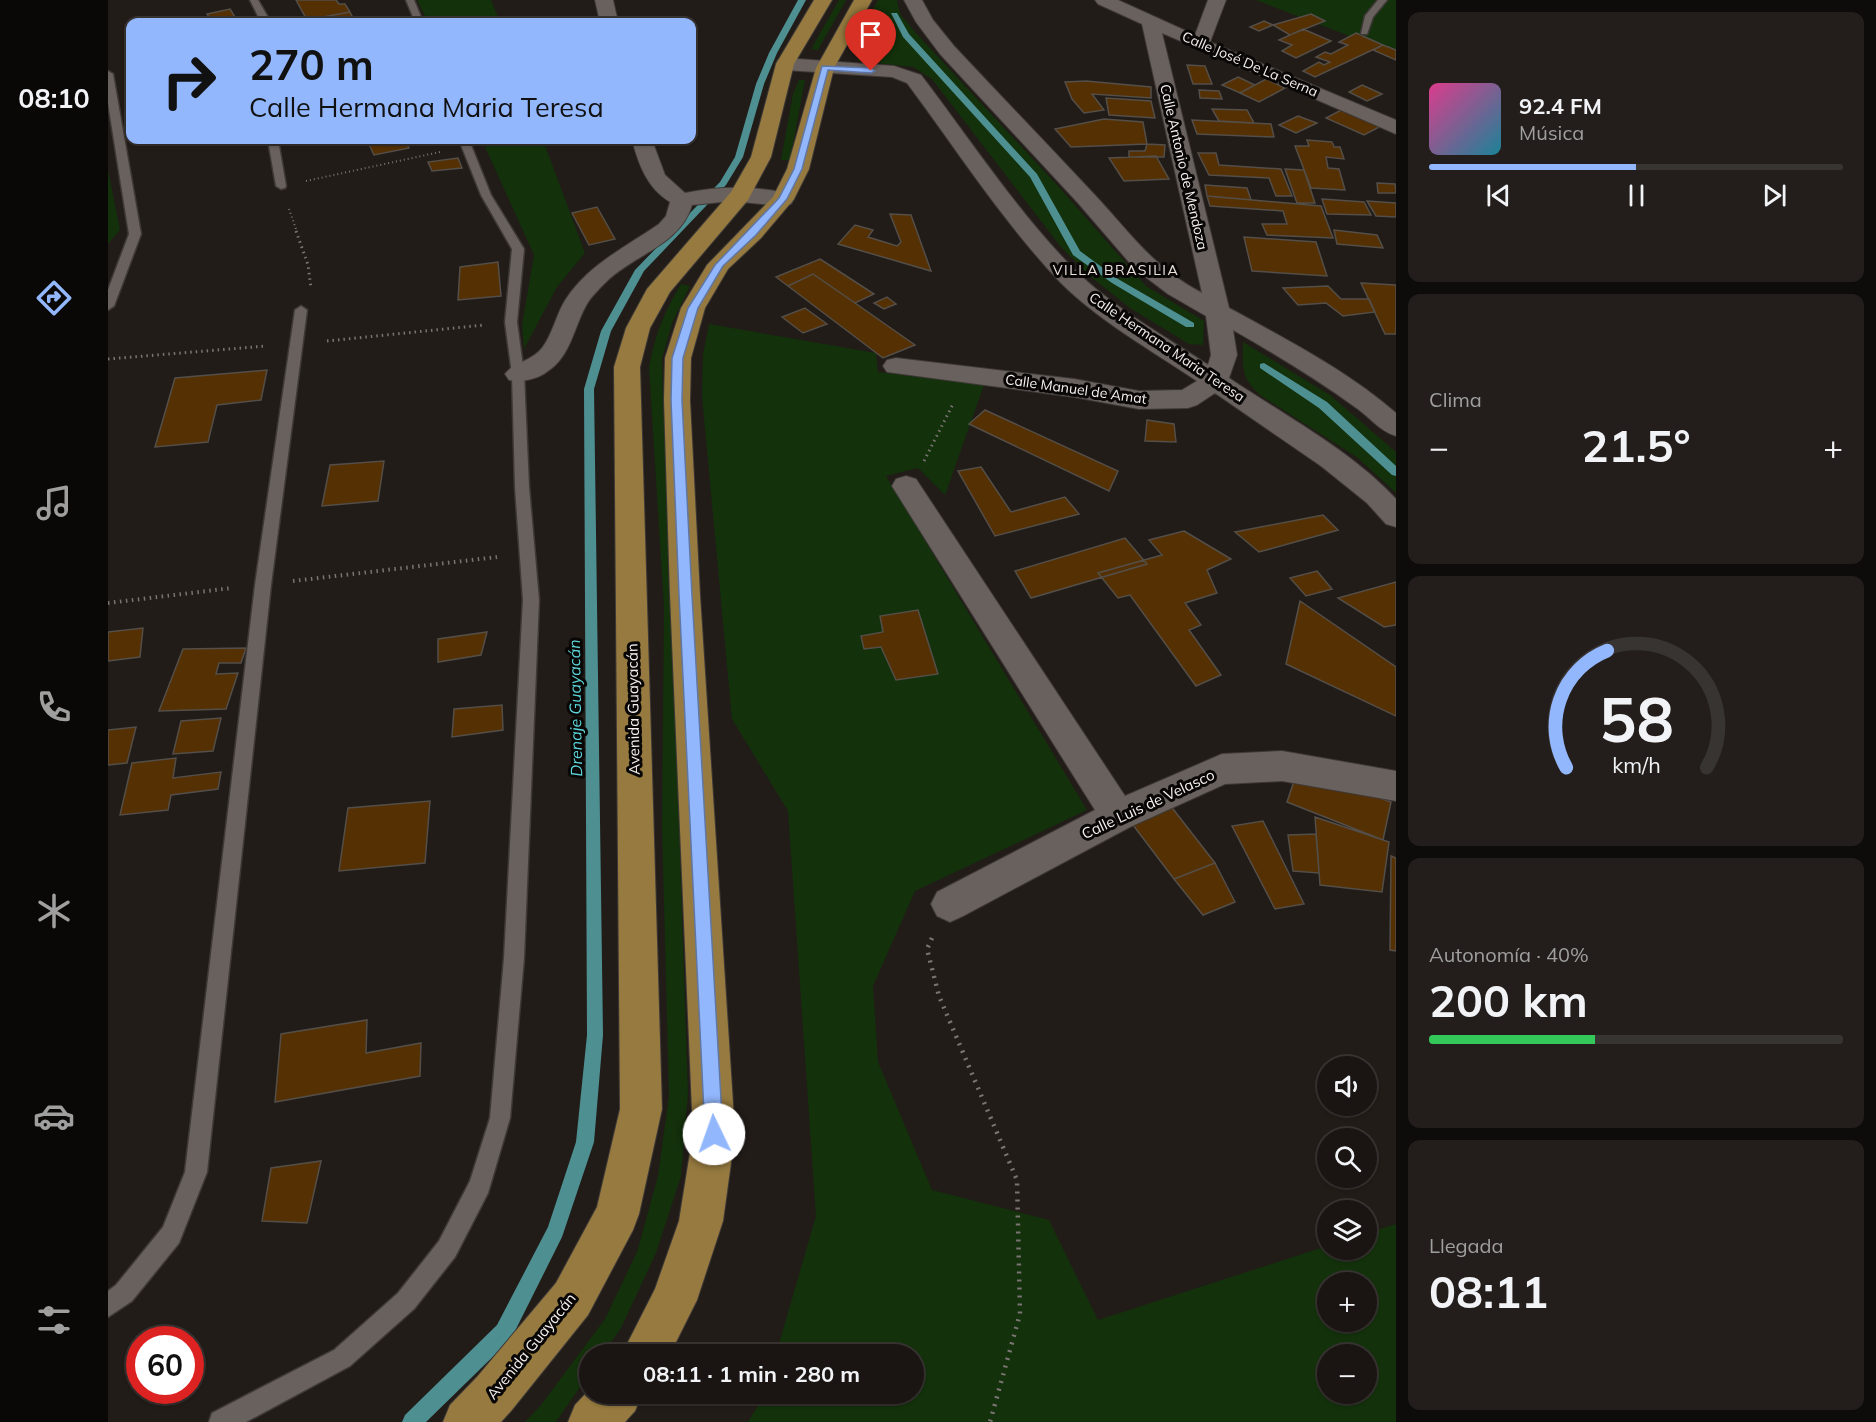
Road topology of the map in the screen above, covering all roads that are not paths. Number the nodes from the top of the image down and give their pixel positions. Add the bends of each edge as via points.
1 (254, 0) edge
2 (410, 0) edge
3 (604, 0) edge
4 (823, 0) edge
5 (863, 0) edge
6 (913, 0) edge
7 (1104, 0) edge
8 (1217, 0) edge
9 (1383, 0) edge
10 (264, 18) edge
11 (417, 18) edge
12 (608, 18) edge
13 (1150, 22) junction
14 (1364, 33) dead end
15 (1200, 44) junction
16 (785, 64) junction
17 (825, 68) junction
18 (108, 74) edge
19 (1396, 128) edge
20 (274, 144) edge
21 (466, 144) edge
22 (643, 144) edge
23 (281, 186) road end
24 (740, 195) junction
25 (783, 199) junction
26 (682, 200) junction
27 (108, 306) edge
28 (301, 310) road end
29 (1218, 312) junction
30 (897, 366) dead end
31 (518, 374) junction
32 (1216, 380) junction
33 (1396, 427) edge
34 (906, 486) road end
35 (1396, 517) edge
36 (1396, 786) edge
37 (1118, 816) junction
38 (950, 904) road end
39 (108, 1305) edge
40 (650, 1344) edge
41 (609, 1404) edge
42 (221, 1422) edge
43 (467, 1422) edge
44 (592, 1422) edge

1 - 10 lane
2 - 11 lane
3 - 12 street
4 - 16 main road, Avenida Guayacán
5 - 17 main road
6 - 29 street via 947,50 1143,264 1176,289
7 - 13 street, Calle José De La Serna
8 - 15 street
9 - 14 lane via 1370,16
13 - 15 street, Calle José De La Serna
13 - 29 street, Calle Antonio de Mendoza
15 - 19 street, Calle José De La Serna
16 - 17 street, Calle Hermana Maria Teresa
16 - 24 main road, Avenida Guayacán via 761,157
17 - 25 main road via 798,169
17 - 32 street, Calle Hermana Maria Teresa via 894,72 914,79 1032,236 1070,278 1105,307
18 - 27 lane via 135,234
20 - 23 lane
21 - 31 lane via 486,195 518,249 511,322
22 - 26 street via 654,178
24 - 25 street
24 - 26 street via 701,195
24 - 43 main road, Avenida Guayacán via 659,289 638,328 627,367 641,1109 617,1214 572,1299
25 - 40 main road via 719,265 693,308 678,358 676,400 685,595 714,1134 701,1221 674,1300
26 - 31 street via 677,217 667,229 598,276 576,301 554,351 539,366
28 - 39 lane via 263,585 196,1172 171,1235 124,1293
29 - 32 street via 1224,355
29 - 33 street via 1280,346 1357,396
30 - 32 street, Calle Manuel de Amat via 1138,400 1188,399
31 - 42 lane via 531,600 500,1118 480,1185 447,1249 406,1301 342,1358
32 - 35 street, Calle Hermana Maria Teresa via 1331,459 1377,496
34 - 37 street
36 - 37 street, Calle Luis de Velasco via 1282,766 1222,769
37 - 38 street, Calle Luis de Velasco
41 - 44 main road

